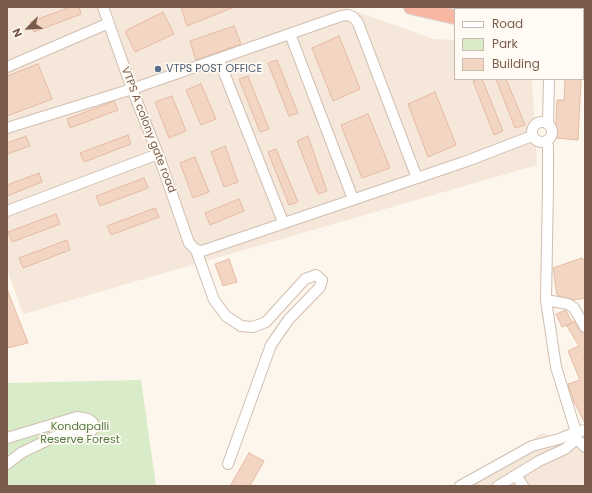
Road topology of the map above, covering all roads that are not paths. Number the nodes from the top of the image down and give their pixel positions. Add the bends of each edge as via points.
1 (103, 7) edge
2 (411, 7) edge
3 (585, 7) edge
4 (574, 8) edge
5 (454, 17) edge
6 (109, 23) junction
7 (290, 34) junction
8 (219, 60) junction
9 (7, 67) edge
10 (549, 80) edge
11 (132, 89) junction
12 (548, 123) junction
13 (7, 128) edge
14 (532, 136) junction
15 (546, 141) junction
16 (158, 154) junction
17 (417, 178) junction
18 (353, 199) junction
19 (7, 211) edge
20 (283, 222) junction
21 (196, 250) junction
22 (546, 300) junction
23 (585, 327) edge
24 (579, 433) edge
25 (7, 438) edge
26 (585, 447) edge
27 (7, 464) edge
28 (228, 464) dead end
29 (516, 475) junction
30 (460, 486) edge
31 (498, 486) edge
32 (523, 486) edge

1 - 6 street, VTPS A colony gate road
2 - 5 highway
3 - 4 highway
6 - 9 street
6 - 11 street, VTPS A colony gate road
7 - 8 street
7 - 17 street via 341,16 353,17 363,35
7 - 18 street
8 - 11 street
8 - 20 street
10 - 12 street
11 - 13 street
11 - 16 street, VTPS A colony gate road
12 - 14 street via 541,121 534,124
12 - 15 street via 552,132
14 - 15 street via 539,142
14 - 17 street
15 - 22 street
16 - 19 street
16 - 21 street, VTPS A colony gate road via 189,243
17 - 18 street
18 - 20 street
20 - 21 street via 202,251
21 - 28 street, VTPS A colony gate road via 214,300 226,316 241,326 253,327 266,322 305,279 316,275 322,280 320,287 289,319 271,345
22 - 23 street via 568,304 574,308
22 - 24 street via 556,367
24 - 26 street
24 - 29 street via 565,449
24 - 30 street via 532,446
25 - 27 street via 77,416 93,423 93,429 89,433 56,436 22,453
29 - 31 street
29 - 32 street

